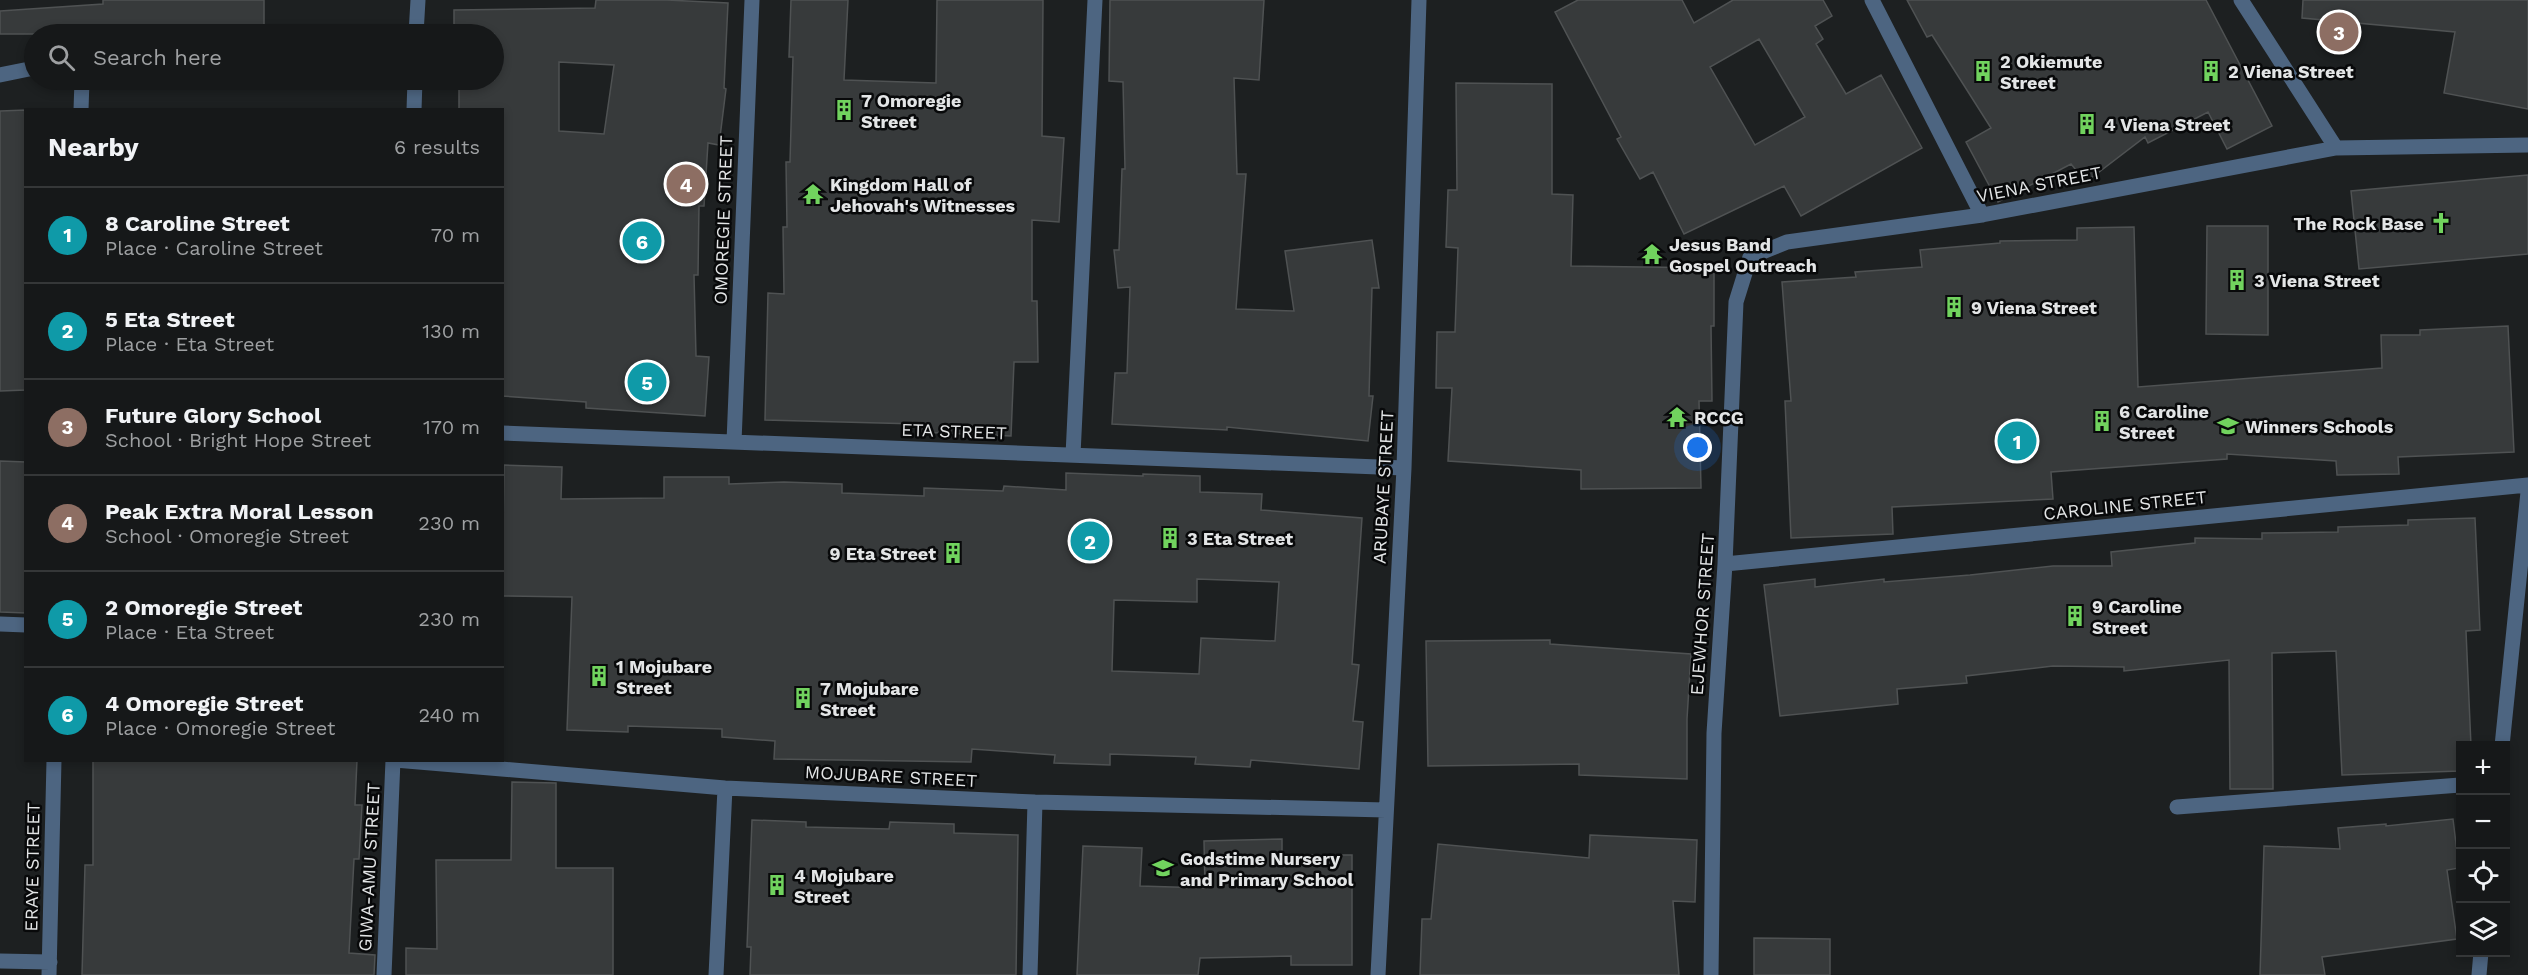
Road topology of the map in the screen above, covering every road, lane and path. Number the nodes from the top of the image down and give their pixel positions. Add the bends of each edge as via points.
1 (418, 0) edge
2 (752, 0) edge
3 (1095, 0) edge
4 (1419, 0) edge
5 (1872, 0) edge
6 (2241, 0) edge
7 (417, 24) edge
8 (24, 70) edge
9 (0, 75) edge
10 (82, 90) edge
11 (415, 90) edge
12 (81, 108) edge
13 (414, 108) edge
14 (2528, 145) edge
15 (2336, 148) junction
16 (1982, 215) junction
17 (1750, 257) joint
18 (504, 433) edge
19 (734, 442) junction
20 (1073, 455) junction
21 (1404, 468) junction
22 (2528, 485) edge
23 (2528, 492) edge
24 (1725, 564) junction
25 (0, 624) edge
26 (24, 625) edge
27 (2503, 741) edge
28 (54, 762) edge
29 (394, 762) edge
30 (418, 762) edge
31 (2456, 785) edge
32 (726, 788) junction
33 (1035, 802) junction
34 (2177, 807) dead end
35 (1386, 810) junction
36 (2481, 957) edge
37 (0, 961) edge
38 (50, 969) edge
39 (384, 975) edge
40 (716, 975) edge
41 (1030, 975) edge
42 (1378, 975) edge
43 (1711, 975) edge
44 (2479, 975) edge

1 - 7 street
2 - 19 street, OMOREGIE STREET
3 - 20 street
4 - 21 street, ARUBAYE STREET
5 - 16 street
6 - 15 street
8 - 9 street
10 - 12 street
11 - 13 street
14 - 15 street, VIENA STREET
15 - 16 street, VIENA STREET
16 - 17 street, VIENA STREET via 1787,242
17 - 24 street, EJEWHOR STREET via 1736,302
18 - 19 street, ETA STREET
19 - 20 street, ETA STREET
20 - 21 street, ETA STREET
21 - 35 street, ARUBAYE STREET
22 - 24 street, CAROLINE STREET
23 - 27 street
24 - 43 street, EJEWHOR STREET via 1714,733
25 - 26 street
28 - 38 street, ERAYE STREET
29 - 39 street, GIWA-AMU STREET
30 - 32 street, MOJUBARE STREET
31 - 34 street
32 - 33 street, MOJUBARE STREET
32 - 40 street
33 - 35 street, MOJUBARE STREET
33 - 41 street
35 - 42 street, ARUBAYE STREET
36 - 44 street
37 - 38 street

